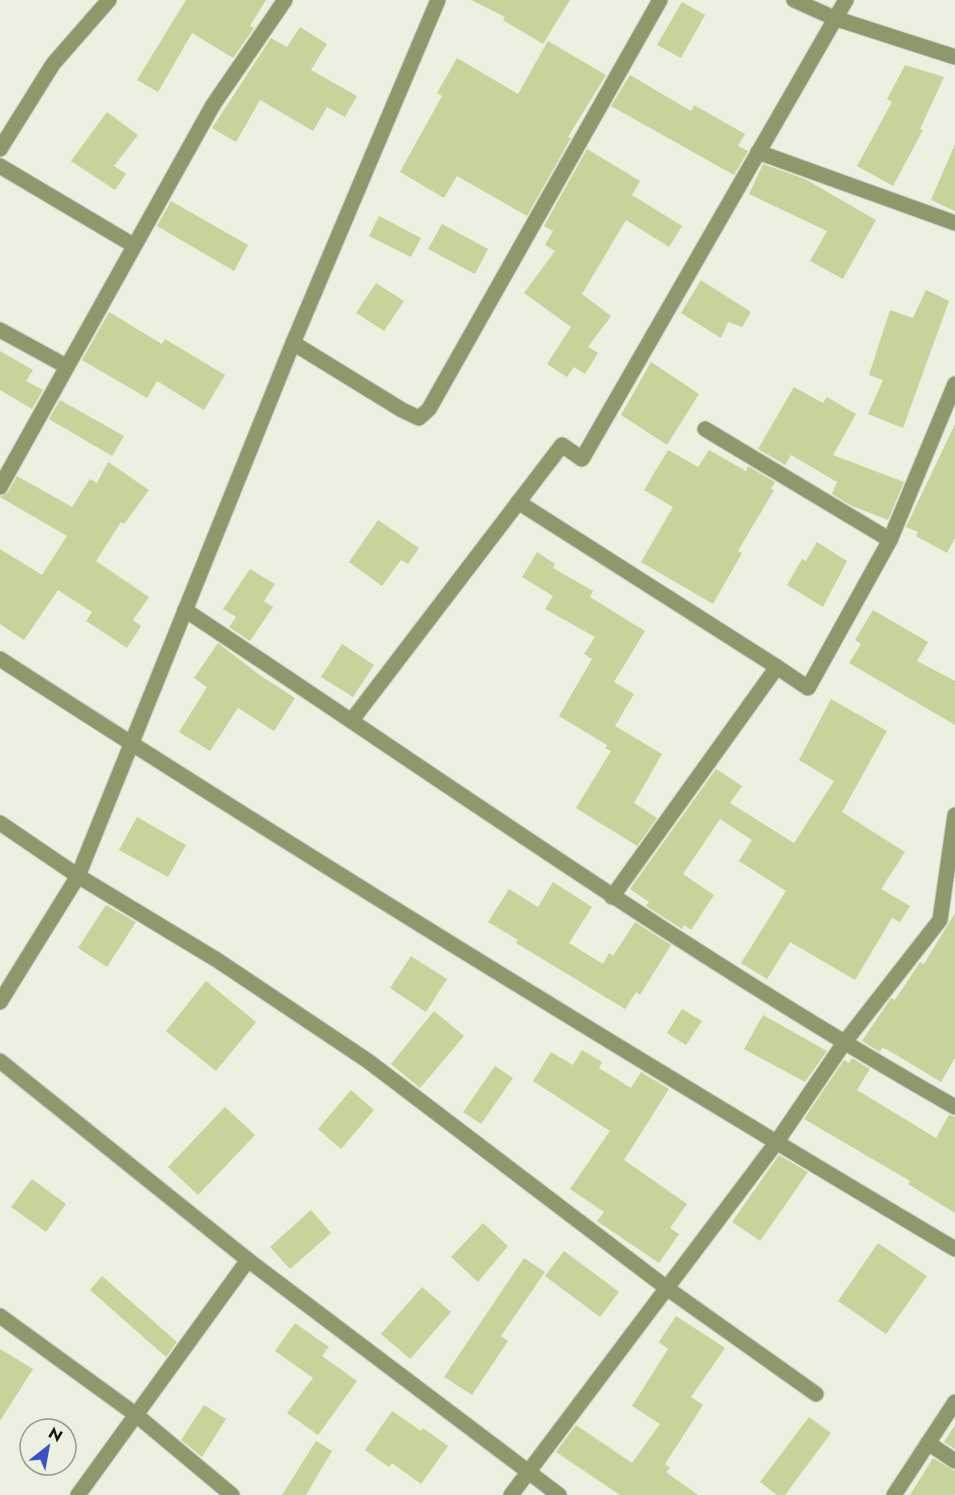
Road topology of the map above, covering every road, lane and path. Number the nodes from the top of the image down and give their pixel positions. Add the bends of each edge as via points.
1 (109, 0) edge
2 (285, 0) edge
3 (438, 0) edge
4 (660, 0) edge
5 (794, 0) edge
6 (846, 0) edge
7 (834, 18) junction
8 (955, 57) edge
9 (0, 149) edge
10 (758, 152) junction
11 (0, 166) edge
12 (955, 223) edge
13 (133, 245) junction
14 (0, 330) edge
15 (293, 343) junction
16 (66, 366) junction
17 (955, 384) edge
18 (705, 429) dead end
19 (0, 487) edge
20 (518, 502) junction
21 (891, 540) junction
22 (185, 610) junction
23 (0, 659) edge
24 (777, 667) junction
25 (352, 720) junction
26 (132, 744) junction
27 (955, 815) edge
28 (0, 823) edge
29 (78, 876) junction
30 (612, 897) junction
31 (0, 1002) edge
32 (844, 1044) junction
33 (0, 1061) edge
34 (955, 1107) edge
35 (776, 1143) junction
36 (955, 1249) edge
37 (248, 1260) junction
38 (668, 1289) junction
39 (0, 1316) edge
40 (816, 1394) dead end
41 (955, 1402) edge
42 (135, 1414) junction
43 (928, 1443) junction
44 (955, 1461) edge
45 (528, 1473) junction
46 (78, 1495) edge
47 (232, 1495) edge
48 (511, 1495) edge
49 (559, 1495) edge
50 (894, 1495) edge

1 - 9 street via 54,64
2 - 13 street via 213,105
3 - 15 street
4 - 15 street via 429,409 419,418 402,410
5 - 7 street
6 - 7 street
7 - 8 street
7 - 10 street
10 - 12 street
10 - 20 street via 582,459 562,445
11 - 13 street
13 - 16 street
14 - 16 street
15 - 22 street
16 - 19 street
17 - 21 street
18 - 21 street
20 - 24 street
20 - 25 street
21 - 24 street via 808,688
22 - 25 street
22 - 26 street
23 - 26 street
24 - 30 street
25 - 30 street
26 - 29 street
26 - 35 street
27 - 32 street via 940,920
28 - 29 street
29 - 31 street
29 - 38 street via 217,960 368,1061
30 - 32 street
32 - 34 street
32 - 35 street
33 - 37 street
35 - 36 street
35 - 38 street
37 - 42 street
37 - 45 street
38 - 40 street
38 - 45 street
39 - 42 street
41 - 43 street
42 - 46 street
42 - 47 street
43 - 44 street
43 - 50 street
45 - 48 street
45 - 49 street

